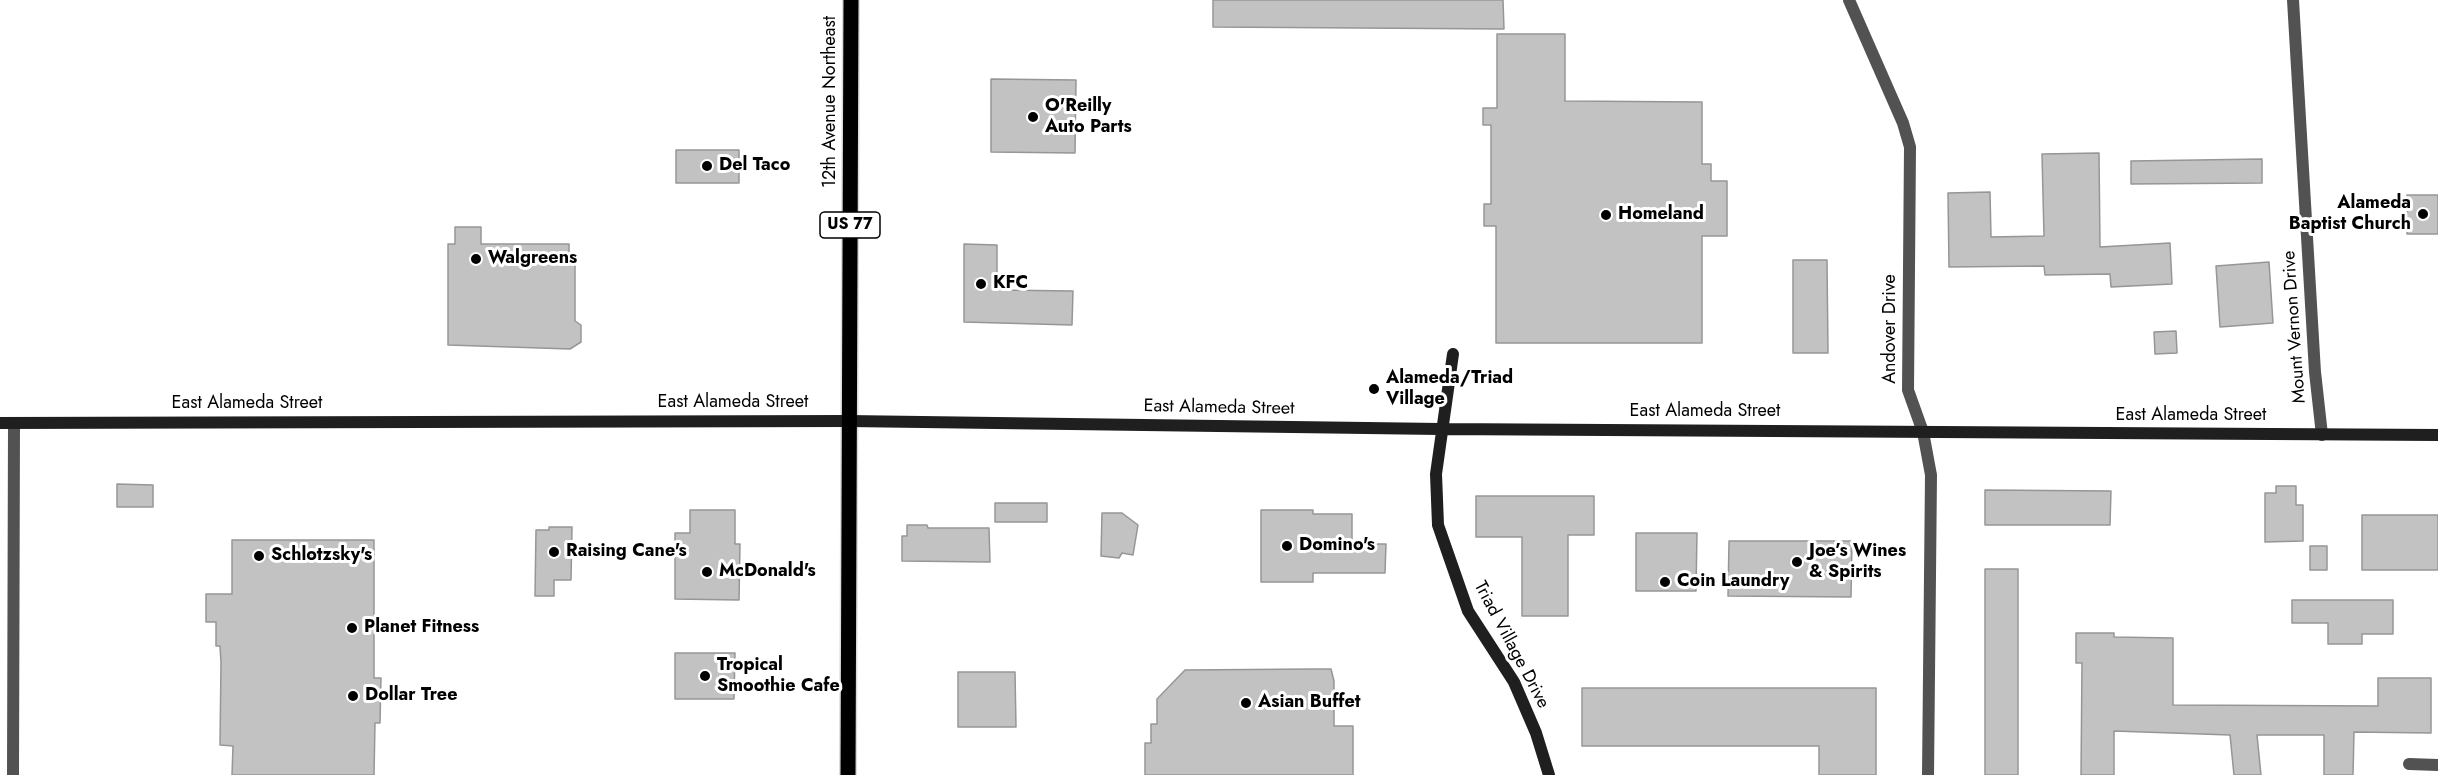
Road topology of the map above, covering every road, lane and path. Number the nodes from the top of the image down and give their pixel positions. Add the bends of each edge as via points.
1 (851, 0) edge
2 (1849, 0) edge
3 (2293, 0) edge
4 (1453, 354) dead end
5 (848, 421) junction
6 (0, 423) edge
7 (14, 423) junction
8 (1440, 429) junction
9 (1923, 432) junction
10 (2322, 435) junction
11 (2438, 435) edge
12 (2409, 764) dead end
13 (2438, 765) edge
14 (13, 775) edge
15 (848, 775) edge
16 (1549, 775) edge
17 (1928, 775) edge

1 - 5 main road, 12th Avenue Northeast / US 77
2 - 9 street, Andover Drive via 1910,147 1908,390
3 - 10 street, Mount Vernon Drive
4 - 8 street, Triad Village Drive
5 - 7 street, East Alameda Street
5 - 8 street, East Alameda Street
5 - 15 main road, US 77
6 - 7 street, East Alameda Street
7 - 14 street
8 - 9 street, East Alameda Street
8 - 16 street, Triad Village Drive via 1436,474 1438,525 1468,611 1514,682
9 - 10 street, East Alameda Street
9 - 17 street, Andover Drive via 1931,475
10 - 11 street, East Alameda Street
12 - 13 street

